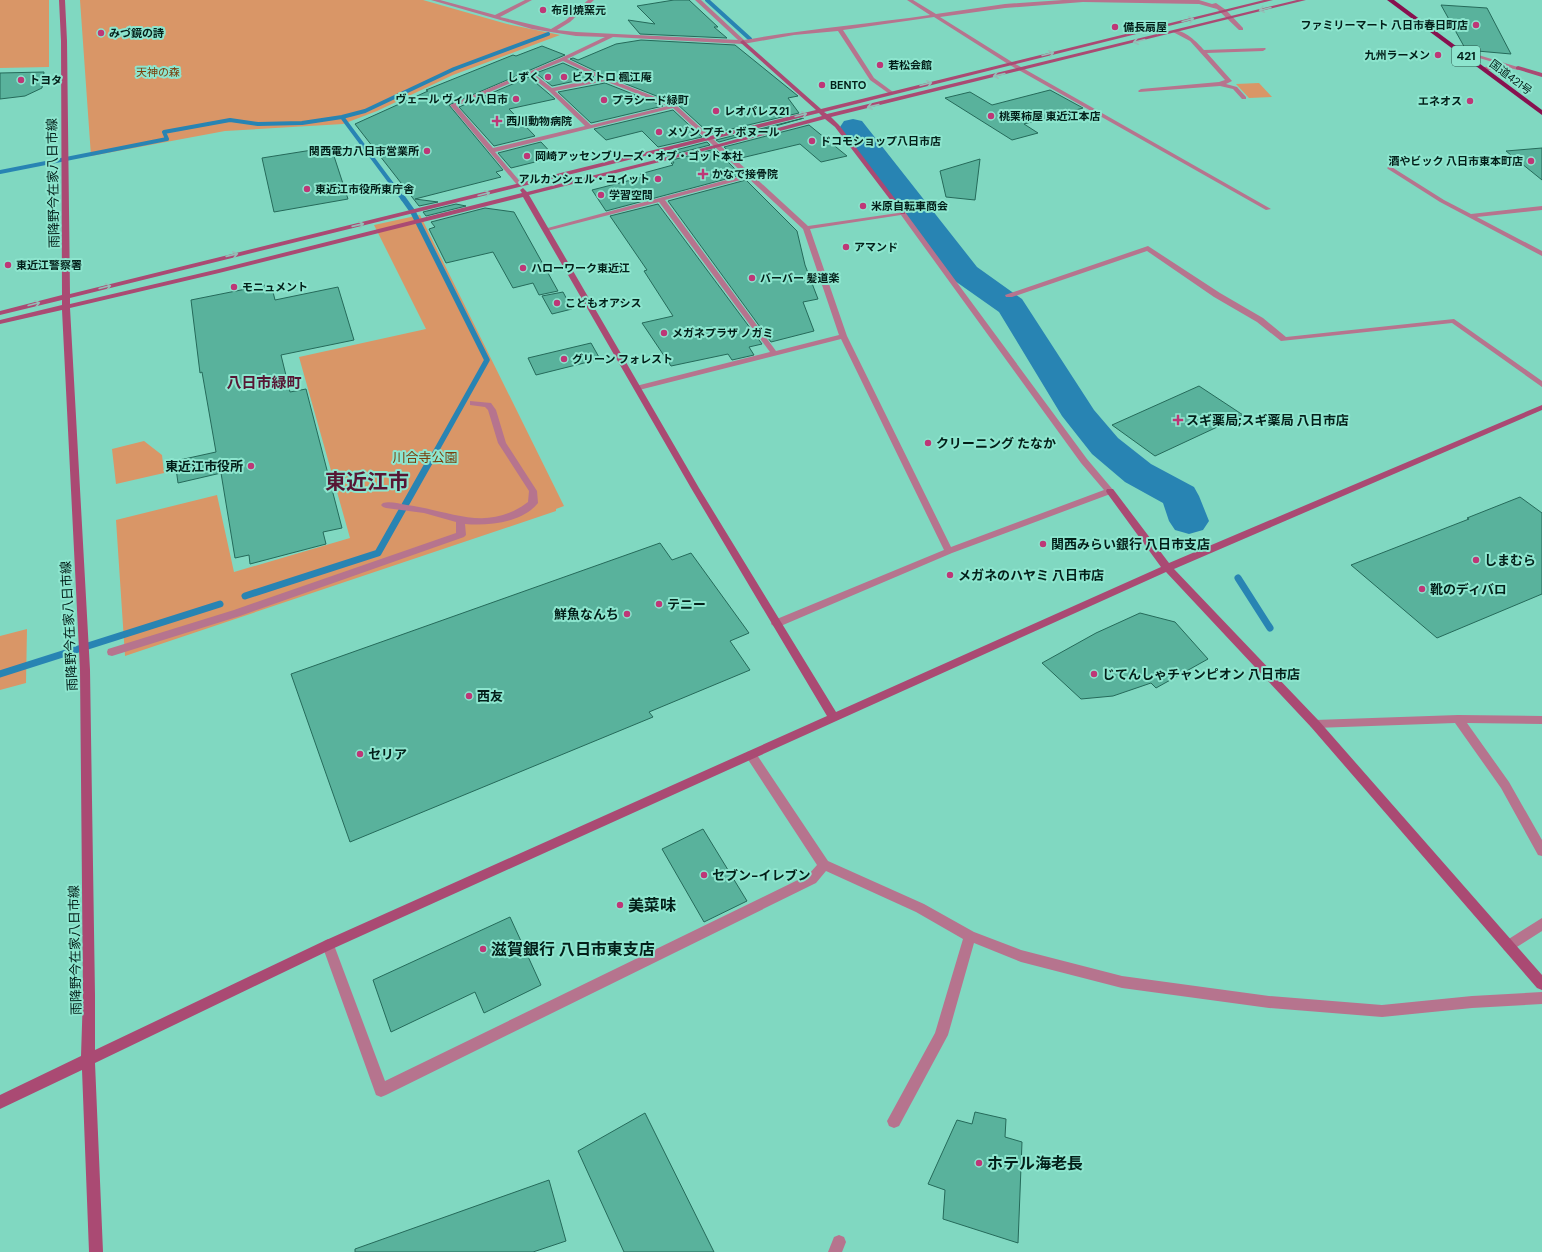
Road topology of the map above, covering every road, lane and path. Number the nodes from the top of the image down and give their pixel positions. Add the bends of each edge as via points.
1 (62, 0) edge
2 (434, 0) edge
3 (530, 0) edge
4 (592, 0) edge
5 (698, 0) edge
6 (910, 0) edge
7 (1083, 0) edge
8 (1210, 0) edge
9 (1270, 0) edge
10 (1303, 0) edge
11 (1390, 0) edge
12 (1217, 7) junction
13 (1224, 11) junction
14 (933, 16) junction
15 (496, 17) junction
16 (1230, 18) junction
17 (840, 28) junction
18 (1241, 29) dead end
19 (552, 31) junction
20 (1175, 31) junction
21 (612, 35) junction
22 (743, 42) junction
23 (1263, 49) dead end
24 (1460, 51) junction
25 (1203, 52) junction
26 (563, 59) junction
27 (1010, 63) junction
28 (1518, 68) junction
29 (1484, 69) junction
30 (1022, 70) junction
31 (529, 73) junction
32 (1542, 75) edge
33 (605, 79) junction
34 (1220, 84) junction
35 (551, 90) junction
36 (1141, 91) dead end
37 (890, 93) junction
38 (1244, 98) dead end
39 (674, 106) junction
40 (820, 110) junction
41 (1542, 113) edge
42 (828, 116) junction
43 (589, 126) junction
44 (708, 139) junction
45 (717, 146) junction
46 (490, 151) junction
47 (1390, 168) dead end
48 (749, 176) junction
49 (520, 185) junction
50 (526, 194) junction
51 (661, 199) junction
52 (1542, 208) edge
53 (1268, 209) dead end
54 (903, 213) junction
55 (1469, 216) junction
56 (806, 228) junction
57 (547, 229) junction
58 (1542, 254) edge
59 (1009, 295) dead end
60 (67, 301) junction
61 (0, 313) edge
62 (0, 322) edge
63 (843, 336) junction
64 (774, 353) junction
65 (1542, 385) edge
66 (639, 388) junction
67 (473, 403) dead end
68 (1542, 407) edge
69 (1110, 491) junction
70 (386, 505) dead end
71 (460, 520) junction
72 (949, 551) junction
73 (1167, 568) junction
74 (776, 624) junction
75 (112, 652) dead end
76 (834, 718) junction
77 (1458, 719) junction
78 (1542, 720) edge
79 (1315, 724) junction
80 (751, 755) junction
81 (1542, 851) edge
82 (824, 865) junction
83 (1542, 924) edge
84 (970, 936) junction
85 (328, 946) junction
86 (1508, 946) junction
87 (1542, 984) edge
88 (1542, 998) edge
89 (88, 1059) junction
90 (0, 1102) edge
91 (894, 1121) dead end
92 (96, 1252) edge

1 - 60 street, 雨降野今在家八日市線
2 - 15 street
3 - 15 street
4 - 19 street
5 - 22 street
6 - 14 street
7 - 12 street via 1199,2
7 - 14 street via 1005,6
8 - 12 street
9 - 13 street
10 -> 16 street
11 - 24 highway, 国道421号 / 421
12 - 13 street
13 - 16 street
27 -> 13 street
14 - 17 street
14 - 27 street
15 - 19 street
16 - 18 street
16 - 20 street
17 - 22 street
17 - 37 street via 872,79
19 - 21 street
20 - 25 street via 1192,40
20 -> 30 street
21 - 22 street
21 - 26 street
22 - 40 street
23 - 25 street
24 - 28 street
24 - 29 highway, 国道421号 / 421
25 - 34 street via 1228,81
26 - 31 street
26 - 33 street
27 - 30 street
37 -> 27 street
28 - 29 street
28 - 32 street
29 - 41 highway, 国道421号 / 421
30 -> 42 street
30 - 53 street
31 - 35 street
31 - 46 street via 453,106
33 - 35 street
33 - 39 street
34 - 36 street
34 - 38 street via 1235,88
35 - 43 street
37 - 40 street
39 - 43 street
39 - 44 street
40 - 42 street
44 -> 40 street
42 - 45 street
42 - 54 street
43 - 46 street
44 - 45 street
44 - 49 street
45 - 48 street
45 - 50 street
46 - 49 street
47 - 55 street
48 - 51 street
48 - 56 street
49 - 50 street
60 -> 49 street
50 - 57 street
50 - 60 street via 219,271
51 - 57 street
51 - 64 street
52 - 55 street
54 - 56 street
54 - 69 street via 1080,455
55 - 58 street
56 - 63 street
57 - 66 street
59 - 65 street via 1148,248 1217,295 1260,320 1284,339 1454,321
61 -> 60 street
60 - 62 street
60 - 89 street, 雨降野今在家八日市線 via 84,670
63 - 64 street
63 - 72 street
64 - 66 street
66 - 74 street
67 - 71 street via 488,405 492,410 502,443 533,491 533,503 504,520
68 - 73 street
69 - 72 street
69 - 73 street
70 - 71 street via 424,510
71 - 75 street via 461,535 237,614
72 - 74 street
73 - 76 street
73 - 79 street
74 - 76 street
76 - 80 street
77 - 78 street
77 - 79 street
77 - 81 street via 1505,786
79 - 86 street
80 - 82 street
80 - 85 street
82 - 84 street via 920,908
82 - 85 street via 812,879 381,1090
83 - 86 street
84 - 88 street via 1021,956 1122,982 1269,1002 1382,1011
84 - 91 street via 941,1035
85 - 89 street
86 - 87 street
89 - 90 street
89 - 92 street, 雨降野今在家八日市線

